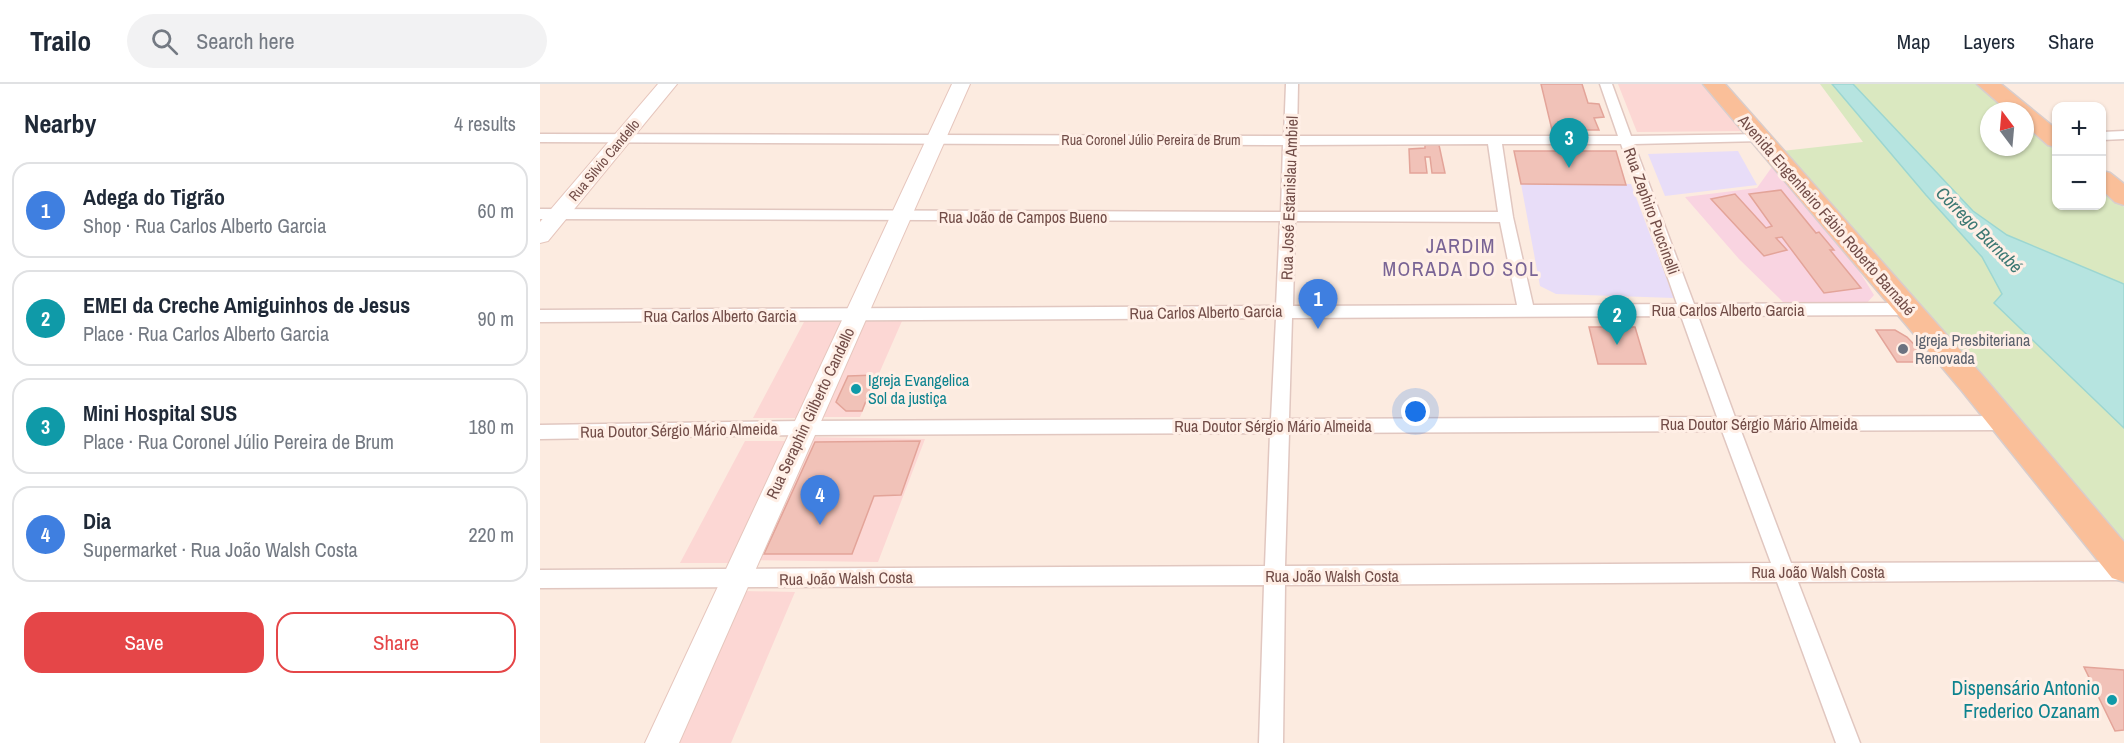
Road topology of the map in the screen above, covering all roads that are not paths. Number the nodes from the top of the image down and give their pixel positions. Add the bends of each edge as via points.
1 (668, 84) edge
2 (961, 84) edge
3 (1292, 84) edge
4 (1606, 84) edge
5 (1714, 84) edge
6 (1988, 84) edge
7 (2010, 102) edge
8 (2034, 121) edge
9 (2124, 135) edge
10 (2052, 136) edge
11 (2106, 136) edge
12 (623, 137) junction
13 (1762, 137) junction
14 (540, 138) edge
15 (1290, 139) junction
16 (1494, 139) junction
17 (1626, 140) junction
18 (935, 141) junction
19 (2106, 181) edge
20 (2124, 197) edge
21 (549, 214) edge
22 (901, 216) junction
23 (1506, 217) junction
24 (1288, 218) junction
25 (540, 236) edge
26 (1908, 309) junction
27 (1526, 310) junction
28 (1687, 310) junction
29 (1285, 311) junction
30 (540, 316) edge
31 (855, 316) junction
32 (2006, 423) junction
33 (1281, 425) junction
34 (1729, 425) junction
35 (803, 428) junction
36 (540, 432) edge
37 (2124, 569) edge
38 (1784, 573) junction
39 (1273, 577) junction
40 (540, 579) edge
41 (735, 579) junction
42 (662, 743) edge
43 (1271, 743) edge
44 (1848, 743) edge

1 - 12 street, Rua Silvio Candello
2 - 18 street, Rua Seraphin Gilberto Candello
3 - 15 street, Rua José Estanislau Ambiel
4 - 17 street, Rua Zephiro Puccinelli
5 - 13 main road, Avenida Engenheiro Fábio Roberto Barnabé
6 - 7 main road
8 - 10 main road
9 - 11 street
12 - 14 street, Rua Coronel Júlio Pereira de Brum
12 - 18 street, Rua Coronel Júlio Pereira de Brum
12 - 21 street, Rua Silvio Candello
13 - 17 street, Rua Coronel Júlio Pereira de Brum
13 - 26 main road, Avenida Engenheiro Fábio Roberto Barnabé
15 - 16 street, Rua Coronel Júlio Pereira de Brum
15 - 18 street, Rua Coronel Júlio Pereira de Brum
15 - 24 street, Rua José Estanislau Ambiel
16 - 17 street, Rua Coronel Júlio Pereira de Brum
16 - 23 street
17 - 28 street, Rua Zephiro Puccinelli
18 - 22 street, Rua Seraphin Gilberto Candello
19 - 20 main road
21 - 22 street, Rua João de Campos Bueno
21 - 25 street, Rua Silvio Candello
22 - 24 street, Rua João de Campos Bueno
22 - 31 street, Rua Seraphin Gilberto Candello
23 - 24 street, Rua João de Campos Bueno
23 - 27 street
24 - 29 street, Rua José Estanislau Ambiel
26 - 28 street, Rua Carlos Alberto Garcia
26 - 32 main road, Avenida Engenheiro Fábio Roberto Barnabé
27 - 28 street, Rua Carlos Alberto Garcia
27 - 29 street, Rua Carlos Alberto Garcia
28 - 34 street, Rua Zephiro Puccinelli
29 - 31 street, Rua Carlos Alberto Garcia
29 - 33 street, Rua José Estanislau Ambiel
30 - 31 street, Rua Carlos Alberto Garcia
31 - 35 street, Rua Seraphin Gilberto Candello
32 - 34 street, Rua Doutor Sérgio Mário Almeida
32 - 37 main road, Avenida Engenheiro Fábio Roberto Barnabé
33 - 34 street, Rua Doutor Sérgio Mário Almeida
33 - 35 street, Rua Doutor Sérgio Mário Almeida
33 - 39 street, Rua José Estanislau Ambiel
34 - 38 street, Rua Zephiro Puccinelli
35 - 36 street, Rua Doutor Sérgio Mário Almeida
35 - 41 street, Rua Seraphin Gilberto Candello
37 - 38 street, Rua João Walsh Costa
38 - 39 street, Rua João Walsh Costa
38 - 44 street, Rua Zephiro Puccinelli
39 - 41 street, Rua João Walsh Costa
39 - 43 street, Rua José Estanislau Ambiel
40 - 41 street, Rua João Walsh Costa
41 - 42 street, Rua Seraphin Gilberto Candello

